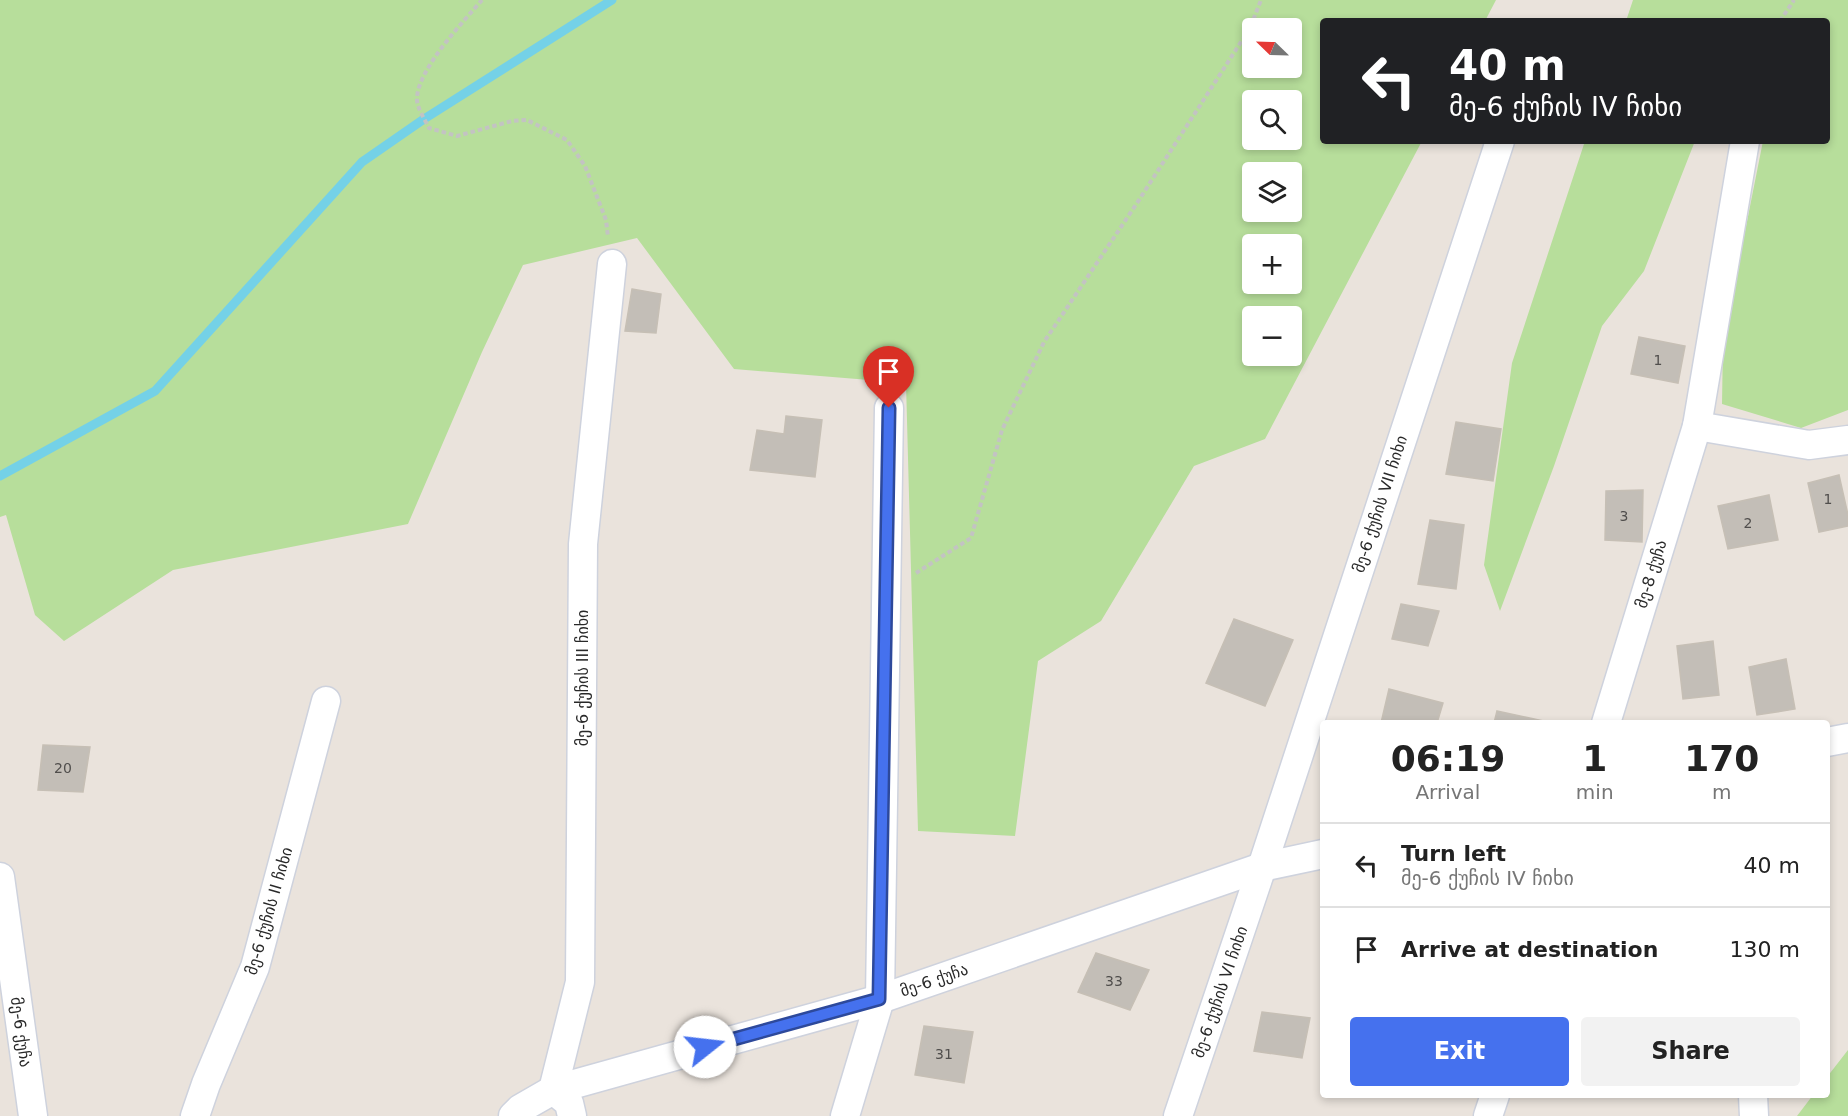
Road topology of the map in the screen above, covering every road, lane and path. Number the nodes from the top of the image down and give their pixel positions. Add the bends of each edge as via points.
1 (482, 0) edge
2 (1261, 0) edge
3 (1794, 0) edge
4 (1782, 18) edge
5 (1499, 144) edge
6 (1744, 144) edge
7 (612, 264) joint
8 (889, 408) dead end
9 (1697, 426) junction
10 (1848, 440) edge
11 (886, 593) junction
12 (326, 701) dead end
13 (1607, 720) edge
14 (1848, 738) edge
15 (1830, 741) edge
16 (1320, 855) edge
17 (1262, 867) junction
18 (0, 877) edge
19 (879, 999) junction
20 (553, 1090) junction
21 (1494, 1098) edge
22 (1753, 1098) edge
23 (33, 1116) edge
24 (195, 1116) edge
25 (513, 1116) edge
26 (572, 1116) edge
27 (845, 1116) edge
28 (1178, 1116) edge
29 (1488, 1116) edge
30 (1754, 1116) edge

1 - 7 path via 425,72 417,99 429,128 457,136 527,120 567,140 585,166 606,220
2 - 11 path via 1250,28 1044,342 1002,429 971,538
3 - 4 path
5 - 17 street, მე-6 ქუჩის VII ჩიხი
6 - 9 street, მე-8 ქუჩა
7 - 20 street, მე-6 ქუჩის III ჩიხი via 583,544 580,982
8 - 11 street
9 - 10 street via 1809,445
9 - 13 street, მე-8 ქუჩა
11 - 19 street
12 - 24 street, მე-6 ქუჩის II ჩიხი via 255,968
14 - 15 street
16 - 17 street, მე-6 ქუჩა
17 - 19 street, მე-6 ქუჩა
17 - 28 street, მე-6 ქუჩის VI ჩიხი
18 - 23 street, მე-6 ქუჩა
19 - 20 street, მე-6 ქუჩა
19 - 27 street
20 - 25 street, მე-6 ქუჩა
20 - 26 street via 568,1103
21 - 29 street
22 - 30 street

